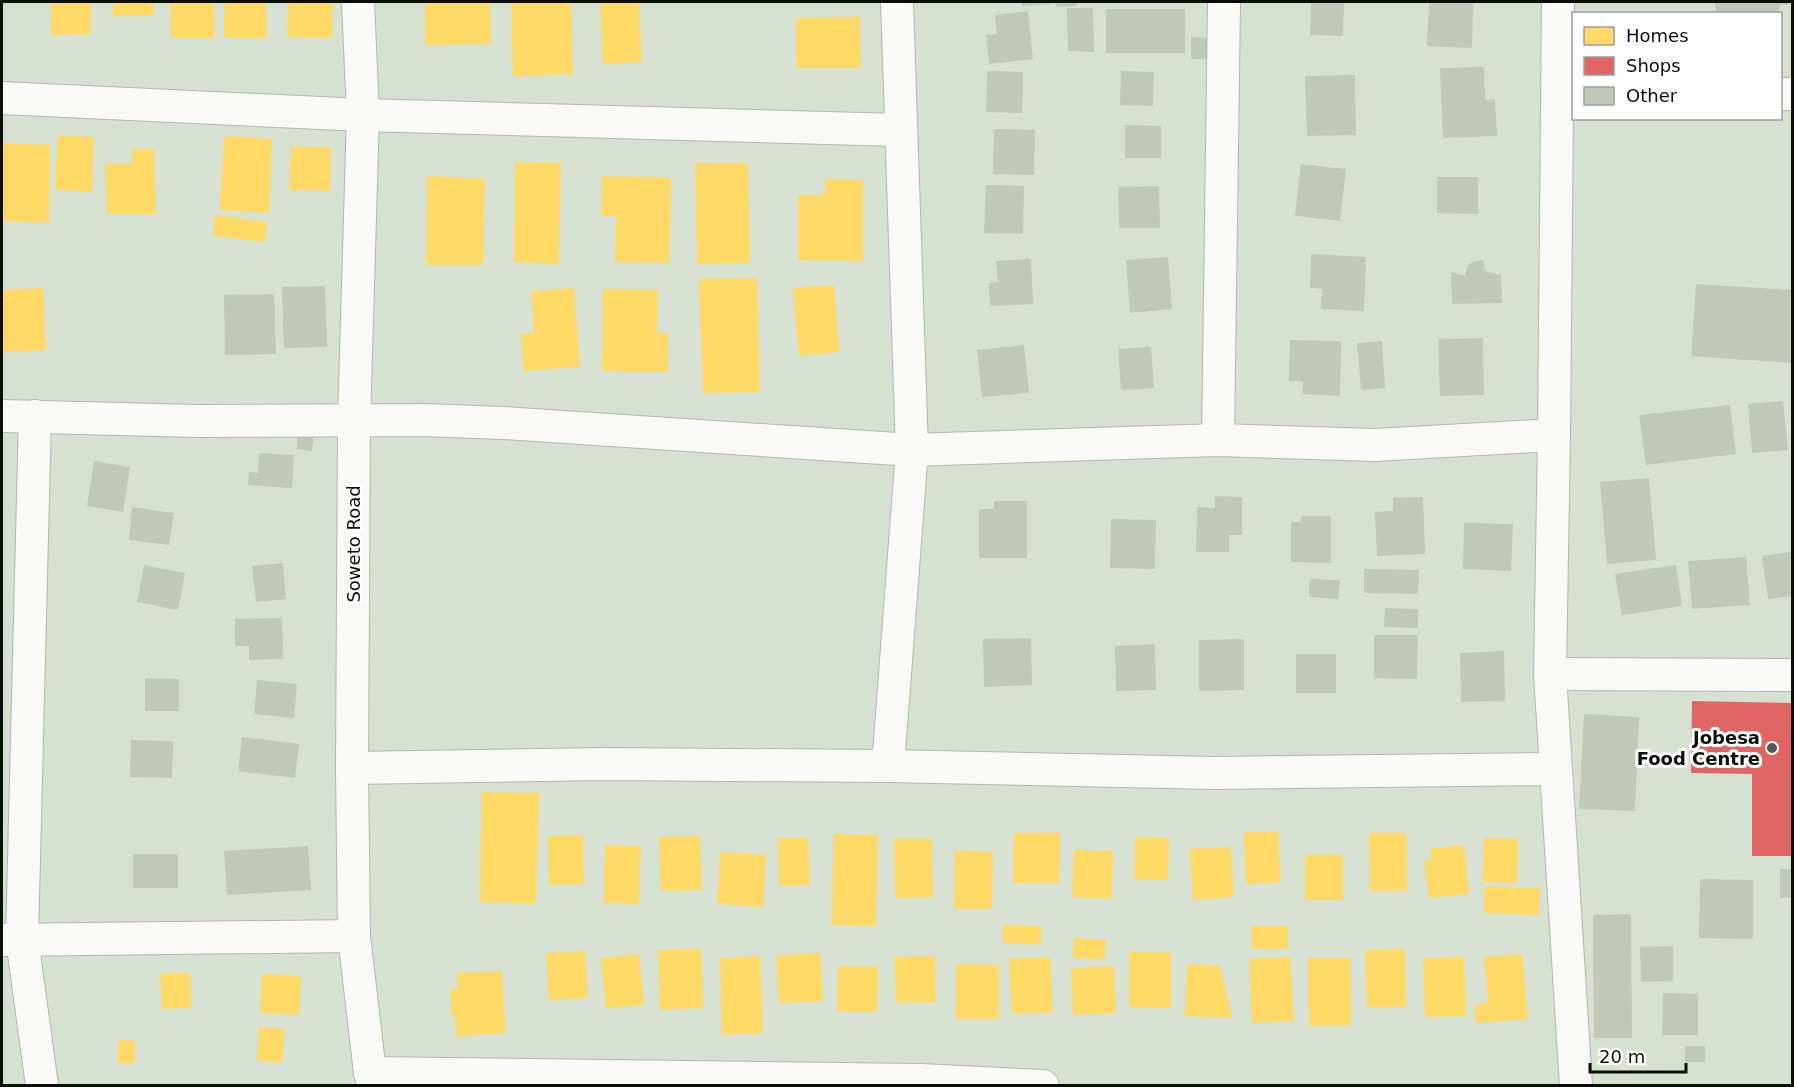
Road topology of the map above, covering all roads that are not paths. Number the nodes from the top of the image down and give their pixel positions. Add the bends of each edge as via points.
1 (358, 2) edge
2 (897, 2) edge
3 (1224, 2) edge
4 (1558, 2) edge
5 (1565, 89) edge
6 (2, 98) edge
7 (363, 115) junction
8 (900, 130) junction
9 (2, 416) edge
10 (35, 416) junction
11 (354, 422) junction
12 (1554, 435) junction
13 (1218, 440) junction
14 (912, 450) junction
15 (1550, 674) junction
16 (1792, 675) edge
17 (888, 766) junction
18 (352, 768) junction
19 (1557, 769) junction
20 (354, 936) junction
21 (12, 940) edge
22 (372, 1079) edge
23 (42, 1086) edge
24 (1043, 1086) edge
25 (1576, 1086) edge

1 - 7 street, Soweto Road
2 - 8 street
3 - 13 street
4 - 5 street
5 - 12 street
6 - 7 street
7 - 8 street
7 - 11 street, Soweto Road
8 - 14 street
9 - 10 street
10 - 11 street
10 - 21 street
11 - 14 street via 503,423
11 - 18 street, Soweto Road
12 - 13 street via 1375,445
12 - 15 street
13 - 14 street
14 - 17 street
15 - 16 street
15 - 19 street
17 - 18 street via 604,764
17 - 19 street via 1214,773
18 - 20 street, Soweto Road
19 - 25 street
20 - 21 street
20 - 22 street, Soweto Road
21 - 23 street
22 - 24 street via 920,1080

